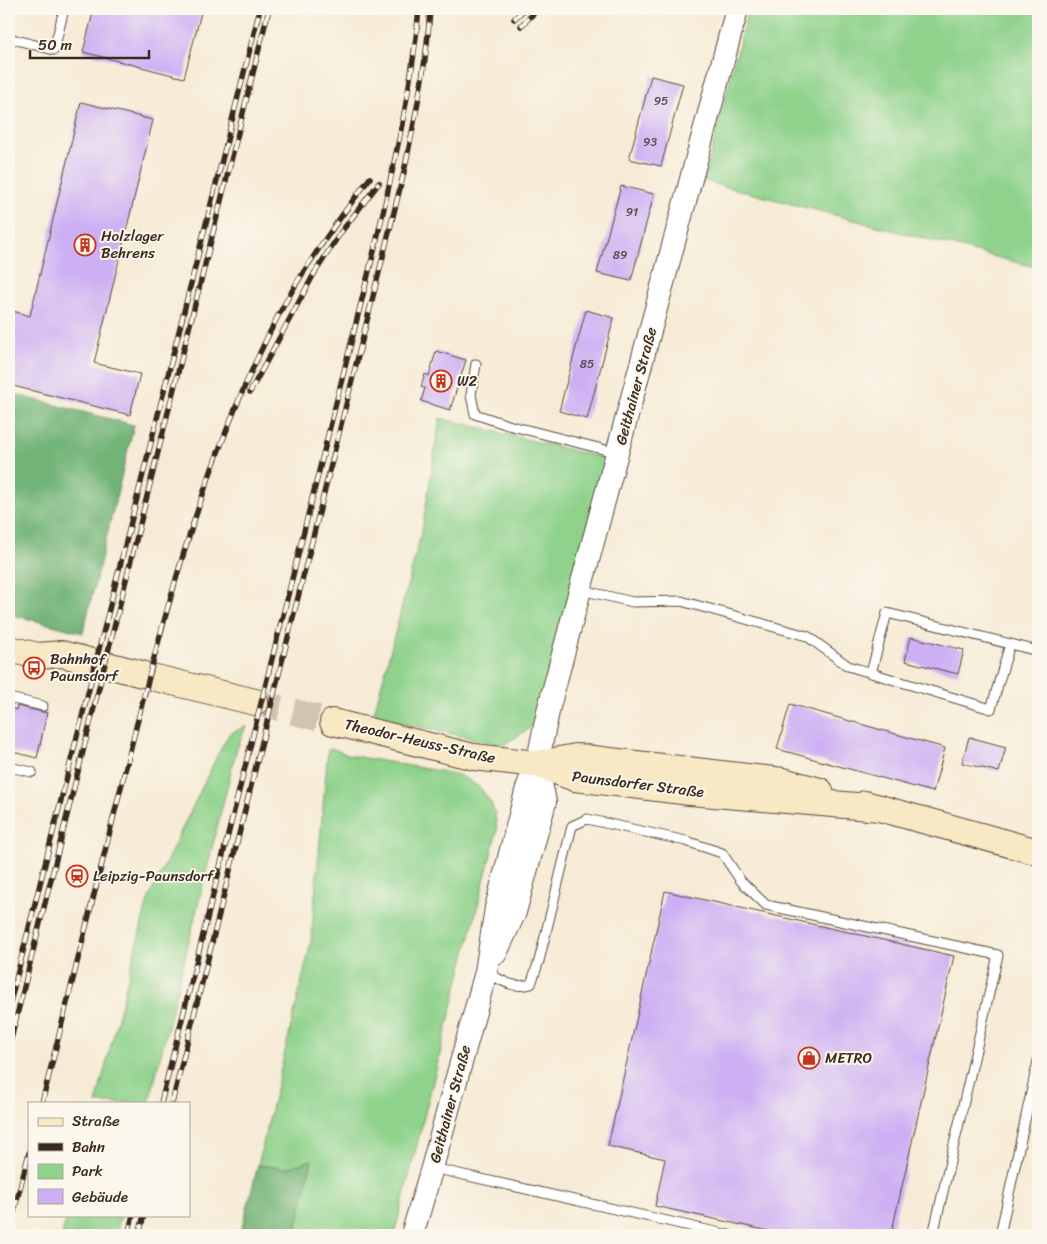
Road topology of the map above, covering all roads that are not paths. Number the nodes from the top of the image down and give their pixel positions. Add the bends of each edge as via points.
1 (64, 9) edge
2 (737, 9) edge
3 (9, 38) edge
4 (476, 364) dead end
5 (618, 453) junction
6 (580, 590) junction
7 (9, 630) edge
8 (1010, 644) junction
9 (9, 649) edge
10 (1038, 651) edge
11 (62, 654) junction
12 (871, 673) junction
13 (9, 698) edge
14 (255, 702) tunnel mouth
15 (43, 706) dead end
16 (333, 722) tunnel mouth
17 (537, 764) junction
18 (9, 766) edge
19 (32, 772) dead end
20 (1038, 852) edge
21 (486, 972) junction
22 (1038, 1061) edge
23 (432, 1168) junction
24 (412, 1235) edge
25 (729, 1235) edge
26 (933, 1235) edge
27 (1000, 1235) edge

1 - 3 lane via 54,50
2 - 5 street, Geithainer Straße
4 - 5 lane via 471,395 475,414
5 - 6 street, Geithainer Straße
6 - 12 lane via 633,602 681,601 806,636 848,666
6 - 17 street, Geithainer Straße
7 - 11 main road via 40,639
8 - 10 lane
8 - 12 lane via 887,612
8 - 12 lane via 991,709
9 - 11 main road via 38,656
11 - 14 main road
13 - 15 lane
16 - 17 main road, Theodor-Heuss-Straße via 474,757
17 - 20 main road, Paunsdorfer Straße via 575,778 690,792 880,808
17 - 21 street, Geithainer Straße via 545,802 516,912
18 - 19 lane
21 - 23 street, Geithainer Straße
21 - 26 lane via 512,986 531,984 572,826 587,819 686,840 722,853 741,881 766,905 998,955
22 - 27 lane
23 - 24 street, Geithainer Straße
23 - 25 lane

